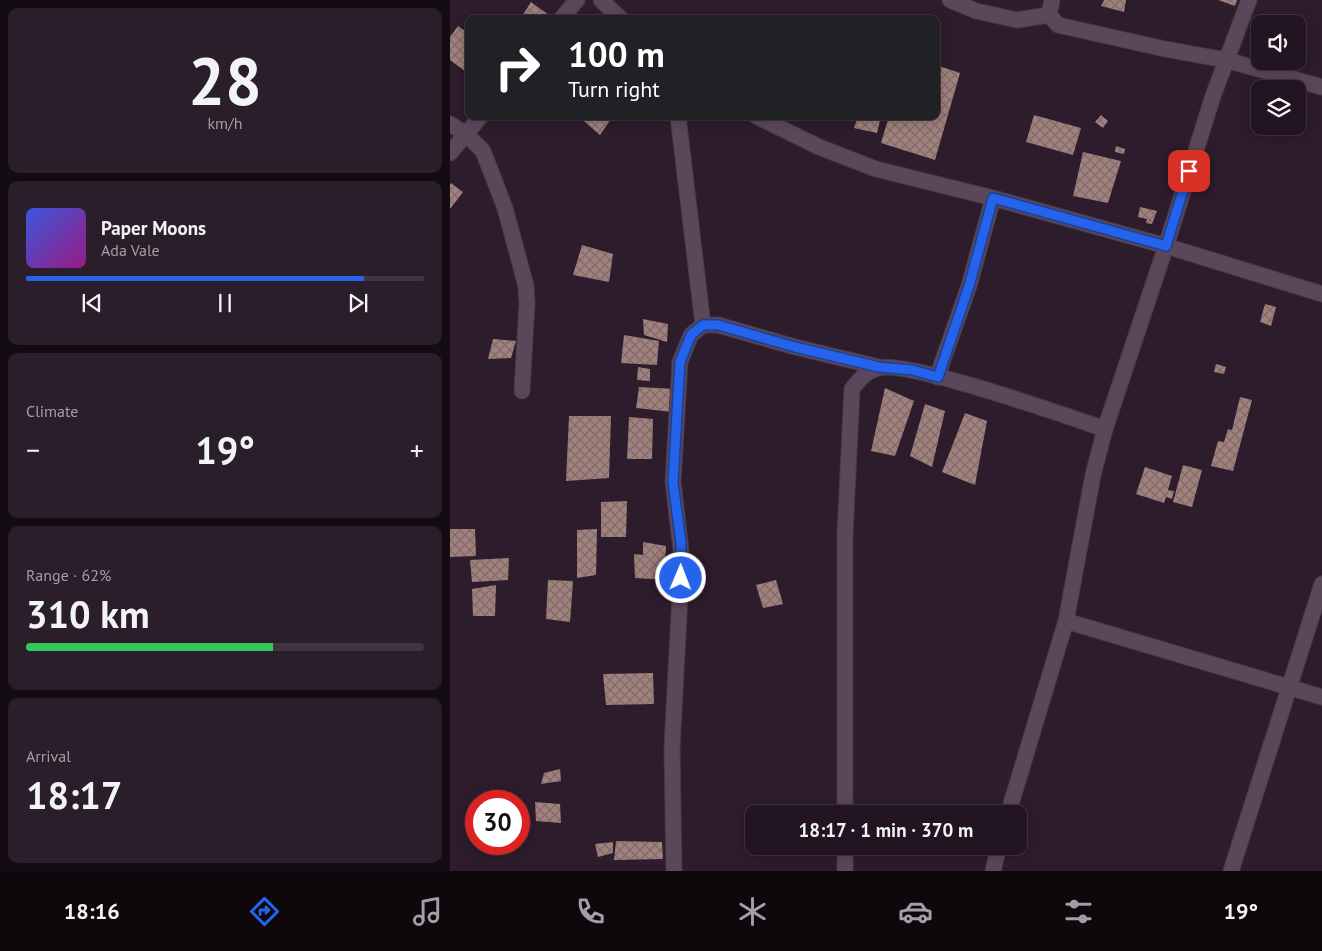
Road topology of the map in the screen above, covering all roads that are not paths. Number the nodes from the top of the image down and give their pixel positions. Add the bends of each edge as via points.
1 (577, 0) edge
2 (601, 0) edge
3 (950, 0) edge
4 (1249, 0) edge
5 (1051, 7) edge
6 (564, 15) edge
7 (618, 15) edge
8 (1226, 60) junction
9 (1322, 87) edge
10 (478, 120) edge
11 (678, 120) edge
12 (764, 120) edge
13 (450, 124) edge
14 (466, 134) junction
15 (450, 153) edge
16 (993, 198) junction
17 (1166, 246) junction
18 (1322, 294) edge
19 (703, 325) junction
20 (879, 367) junction
21 (938, 377) junction
22 (522, 391) dead end
23 (1105, 429) junction
24 (1322, 584) edge
25 (1066, 621) junction
26 (1289, 688) junction
27 (1322, 697) edge
28 (845, 805) edge
29 (1011, 805) edge
30 (845, 855) edge
31 (997, 855) edge
32 (674, 871) edge
33 (845, 871) edge
34 (993, 871) edge
35 (1232, 871) edge

1 - 6 street
2 - 7 street
3 - 5 street via 976,11 1017,20
4 - 8 street
5 - 8 street via 1058,25
8 - 9 street
8 - 17 street
10 - 14 street
11 - 19 street
12 - 16 street via 819,147 876,169
13 - 14 street
14 - 15 street
14 - 22 street via 484,151 505,208 526,286
16 - 17 street
16 - 21 street via 969,286
17 - 18 street
17 - 23 street
19 - 20 street via 718,325
19 - 32 street via 691,335 680,362 673,482 682,559 672,747
20 - 21 street via 912,370
20 - 28 street via 862,375 852,389 845,535
21 - 23 street via 1034,404
23 - 25 street via 1092,475
24 - 26 street
25 - 26 street
25 - 29 street
26 - 27 street
26 - 35 street
30 - 33 street
31 - 34 street

